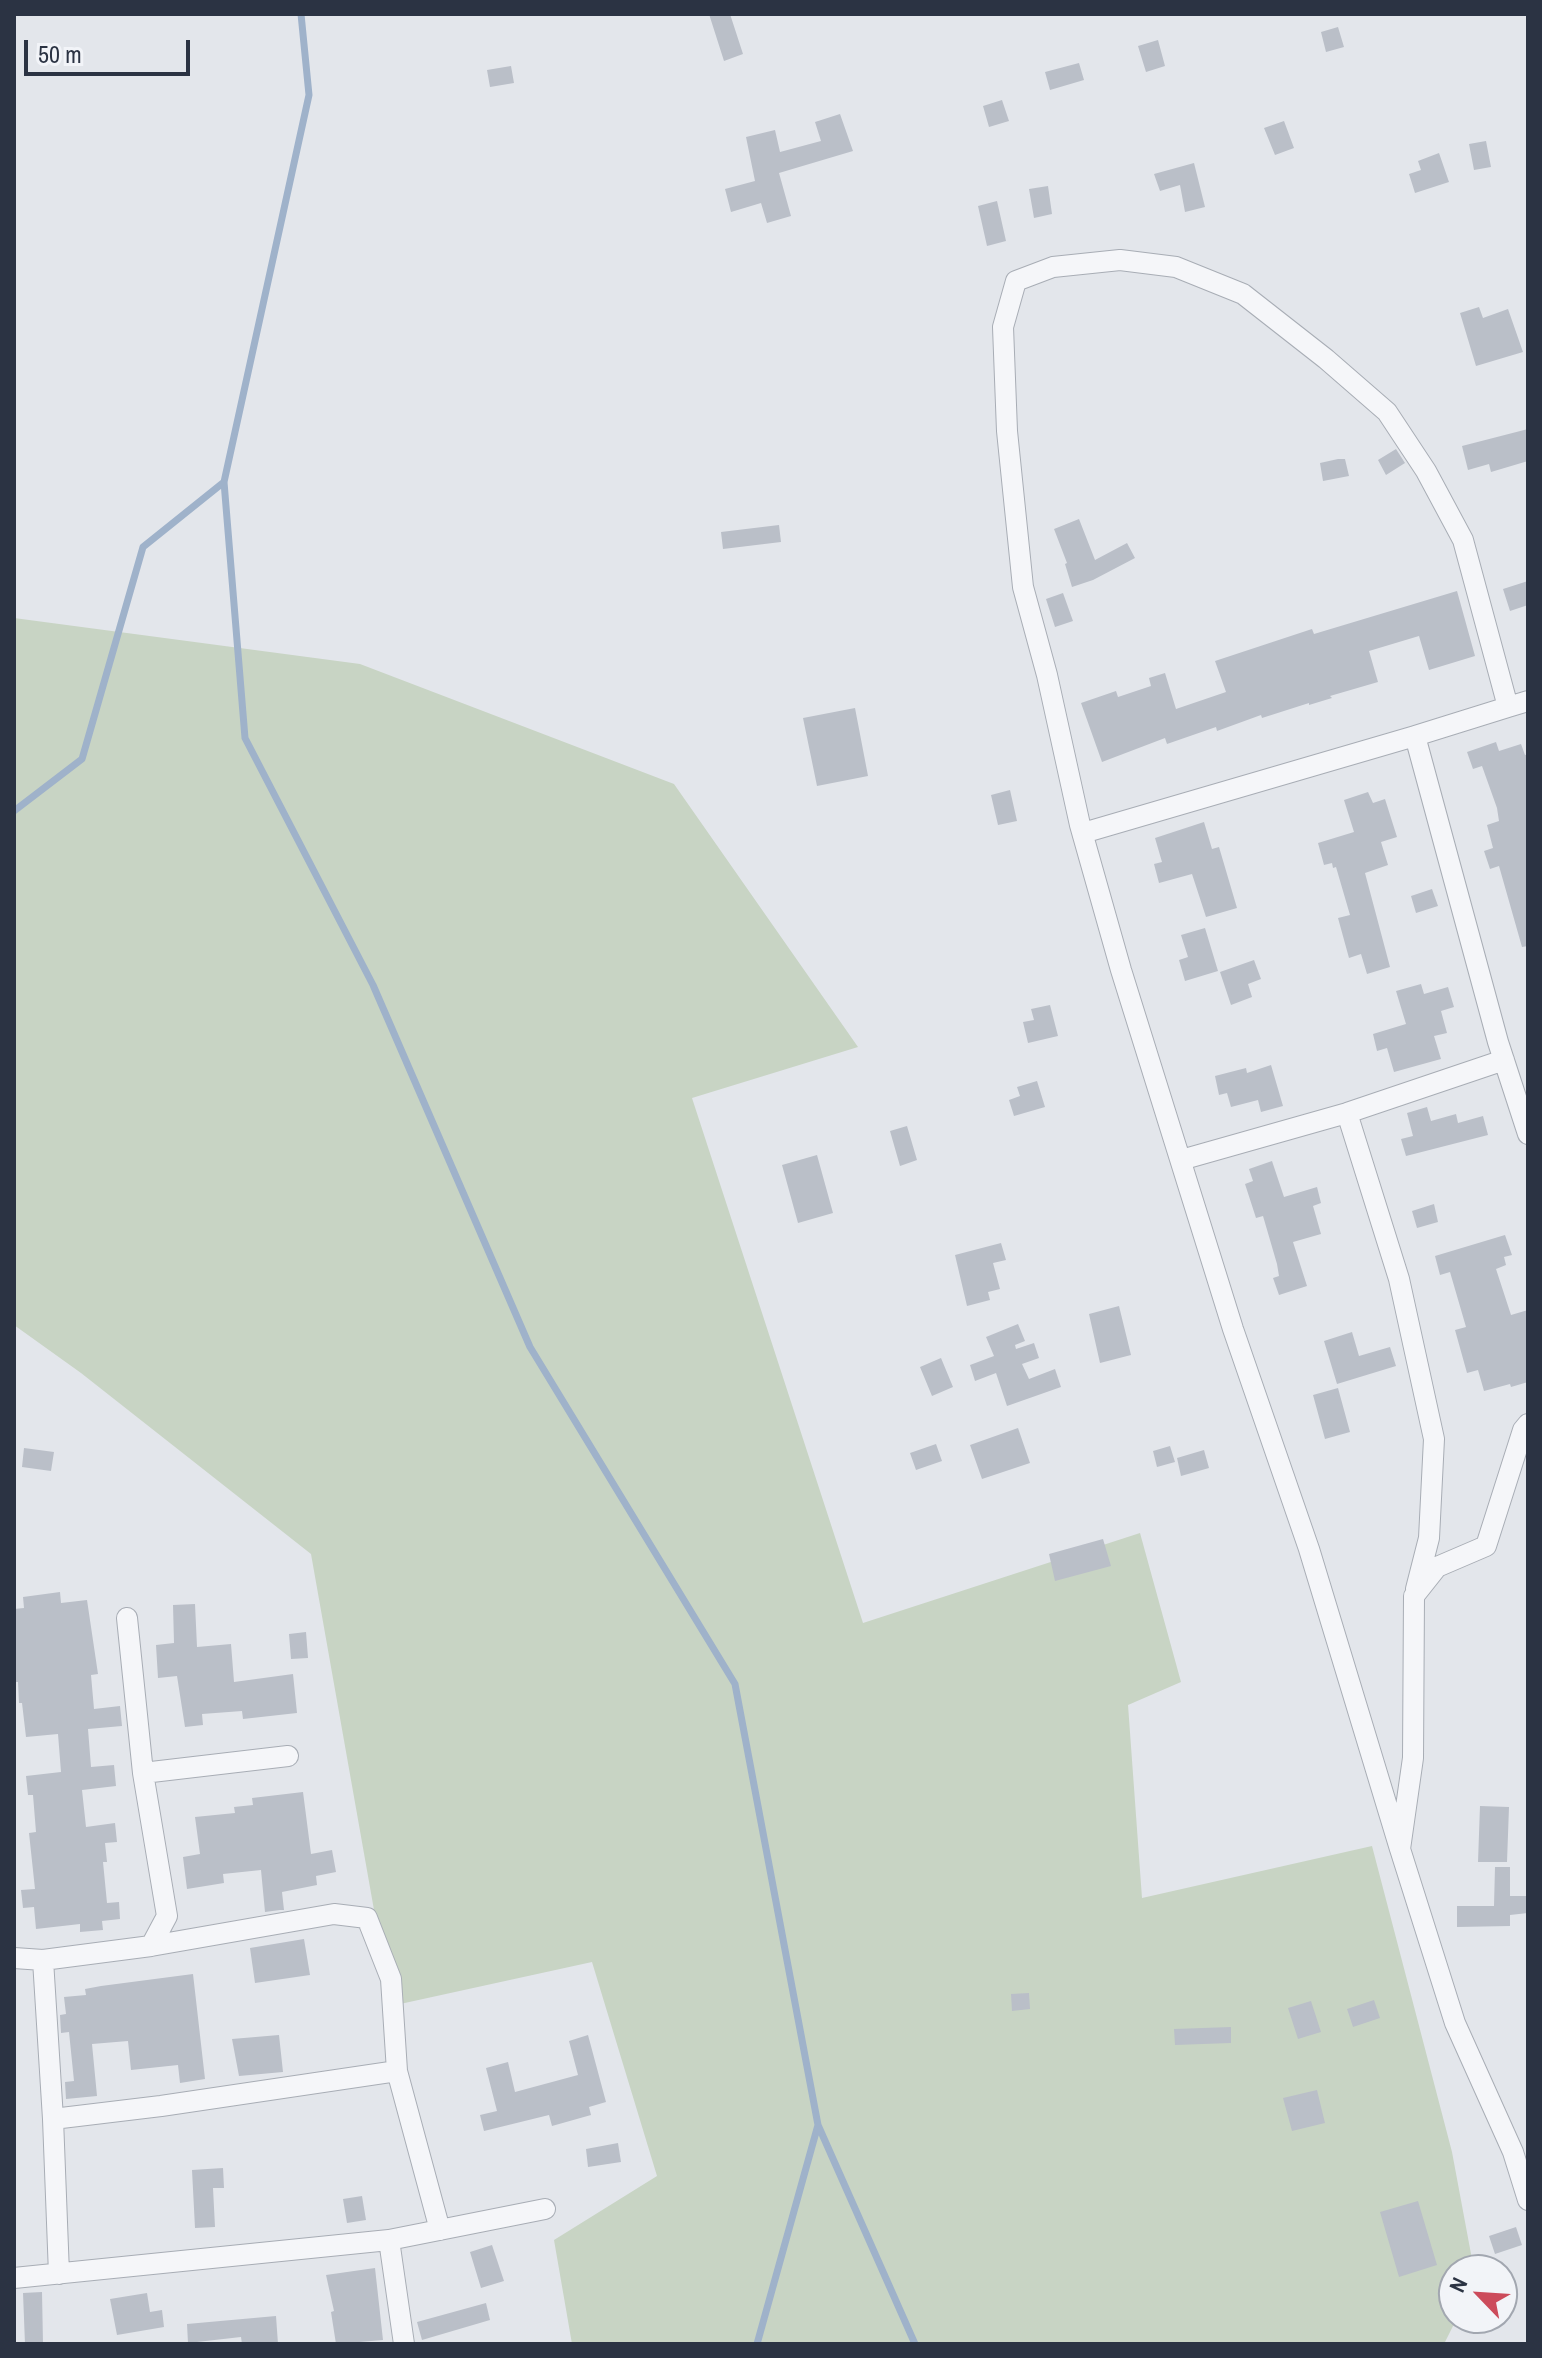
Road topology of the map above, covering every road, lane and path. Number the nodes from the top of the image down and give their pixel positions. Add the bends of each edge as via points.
1 (1528, 701) edge
2 (1508, 707) junction
3 (1415, 736) junction
4 (1083, 833) junction
5 (1504, 1060) junction
6 (1347, 1113) junction
7 (1528, 1134) edge
8 (1181, 1160) junction
9 (1528, 1424) edge
10 (1414, 1596) junction
11 (127, 1618) dead end
12 (288, 1756) dead end
13 (143, 1773) junction
14 (1400, 1849) junction
15 (151, 1946) junction
16 (14, 1958) edge
17 (43, 1960) junction
18 (397, 2071) junction
19 (53, 2119) junction
20 (1528, 2200) edge
21 (545, 2209) dead end
22 (440, 2230) junction
23 (389, 2240) junction
24 (59, 2274) junction
25 (14, 2278) edge
26 (404, 2344) edge

1 - 2 street
2 - 3 street
2 - 4 street via 1463,540 1387,412 1243,294 1176,267 1120,260 1053,267 1016,281 1003,327 1007,431 1023,587
3 - 4 street
3 - 5 street
4 - 8 street
5 - 6 street
5 - 7 street
6 - 8 street
6 - 10 street via 1399,1279 1434,1439 1429,1538
8 - 14 street via 1309,1549
9 - 10 street via 1486,1546 1437,1567
10 - 14 street via 1413,1758
11 - 13 street
12 - 13 street
13 - 15 street via 167,1916
14 - 20 street via 1455,2023 1513,2152
15 - 17 street
15 - 18 street via 334,1914 367,1918 391,1979
16 - 17 street
17 - 19 street
18 - 19 street
18 - 22 street
19 - 24 street
21 - 22 street
22 - 23 street
23 - 24 street
23 - 26 street
24 - 25 street

